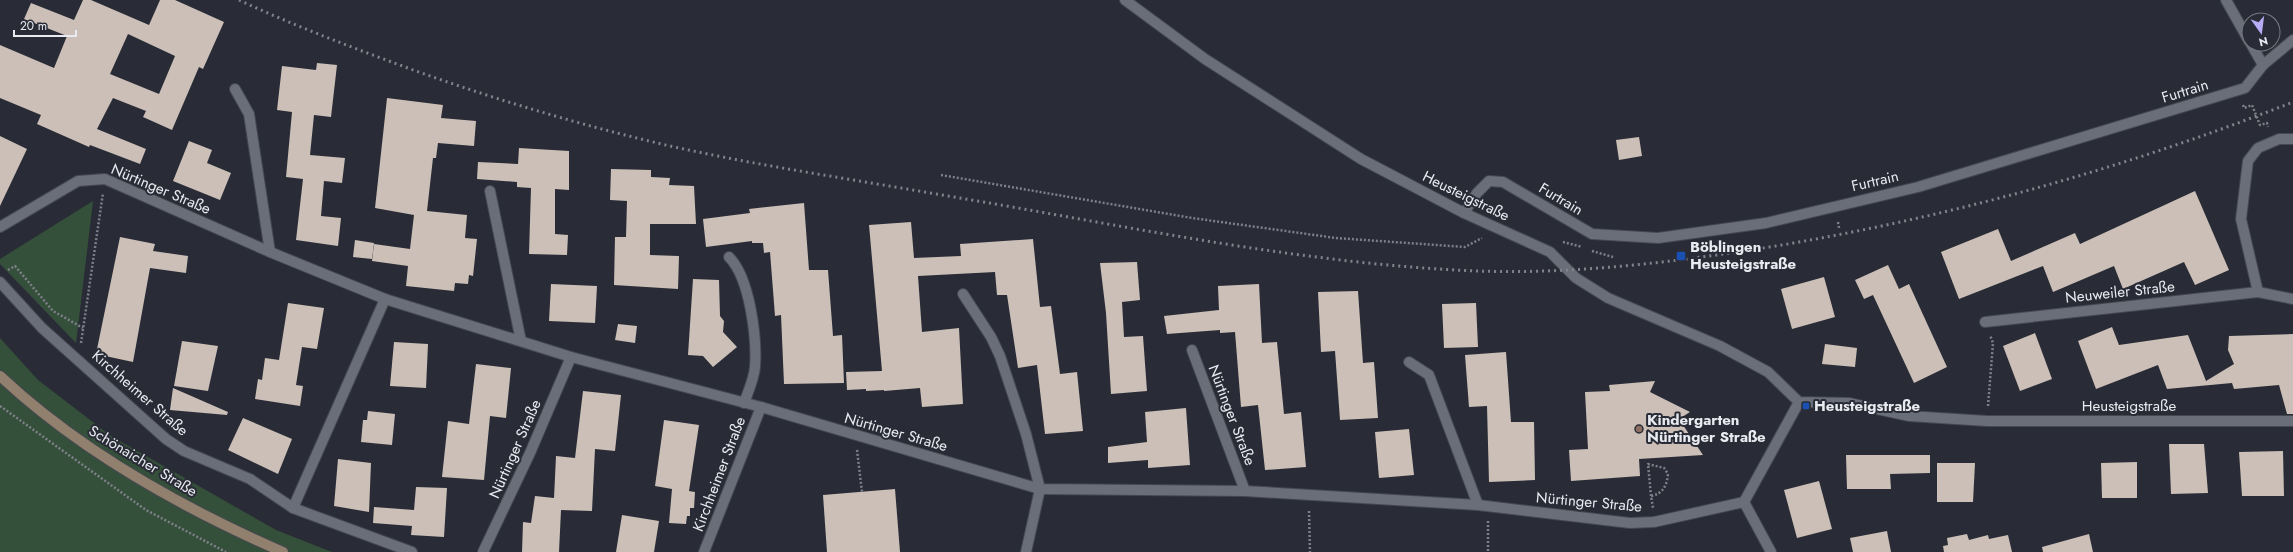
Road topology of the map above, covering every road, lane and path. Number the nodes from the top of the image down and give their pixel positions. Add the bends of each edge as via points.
1 (1125, 0) edge
2 (2226, 0) edge
3 (2241, 27) edge
4 (2293, 40) edge
5 (2256, 52) edge
6 (2263, 65) junction
7 (2245, 88) junction
8 (235, 89) dead end
9 (2263, 130) dead end
10 (2293, 139) edge
11 (941, 175) dead end
12 (105, 179) junction
13 (490, 192) dead end
14 (1464, 214) junction
15 (0, 227) edge
16 (1498, 230) junction
17 (1558, 241) dead end
18 (270, 252) junction
19 (729, 257) dead end
20 (1613, 257) dead end
21 (5, 271) dead end
22 (0, 282) edge
23 (2258, 292) junction
24 (963, 294) dead end
25 (385, 299) junction
26 (2293, 299) edge
27 (1985, 322) joint
28 (83, 328) junction
29 (521, 341) junction
30 (1192, 350) dead end
31 (572, 357) junction
32 (78, 359) junction
33 (1409, 362) dead end
34 (0, 376) edge
35 (1799, 402) junction
36 (744, 403) junction
37 (0, 406) edge
38 (760, 407) junction
39 (1987, 421) junction
40 (2293, 421) edge
41 (856, 436) junction
42 (1040, 489) junction
43 (1245, 491) junction
44 (862, 492) dead end
45 (1308, 494) junction
46 (1651, 496) junction
47 (1744, 502) junction
48 (1483, 506) junction
49 (293, 508) junction
50 (1654, 522) junction
51 (226, 552) edge
52 (283, 552) edge
53 (412, 552) edge
54 (483, 552) edge
55 (704, 552) edge
56 (1026, 552) edge
57 (1310, 552) edge
58 (1488, 552) edge
59 (1771, 552) edge

1 - 14 street, Heusteigstraße via 1205,59 1360,159
2 - 3 street
4 - 6 street
5 - 6 street
6 - 7 street
7 - 9 path via 2250,101 2243,104 2244,108 2252,105 2260,125 2267,123 2268,128
7 - 14 street, Furtrain via 1918,187 1766,223 1658,238 1592,234 1503,182 1489,180 1476,193
8 - 18 street via 249,114
10 - 23 street via 2279,139 2258,148 2248,162 2241,219
11 - 16 path via 1192,218 1336,238 1465,247
12 - 15 street, Nürtinger Straße via 78,181
12 - 18 street, Nürtinger Straße
12 - 28 path
13 - 29 street
14 - 16 street, Heusteigstraße
16 - 35 street, Heusteigstraße via 1550,252 1576,278 1608,298 1720,346 1768,372
17 - 20 path
18 - 25 street, Nürtinger Straße
19 - 36 street via 736,264 745,286 754,334 755,368
21 - 28 path via 15,266 53,311
22 - 32 street, Kirchheimer Straße via 42,328
23 - 26 street, Neuweiler Straße
23 - 27 street, Neuweiler Straße
24 - 42 street via 991,337 1000,356 1026,434
25 - 29 street, Nürtinger Straße
25 - 49 street
27 - 39 path via 1993,342
28 - 32 path
29 - 31 street, Nürtinger Straße
30 - 43 street, Nürtinger Straße
31 - 36 street, Nürtinger Straße
31 - 54 street, Nürtinger Straße
32 - 49 street, Kirchheimer Straße via 172,443 184,451 250,479
33 - 48 street via 1429,375
34 - 52 main road, Schönaicher Straße via 79,440 162,492
35 - 39 street, Heusteigstraße via 1849,403 1909,416
35 - 47 street
36 - 38 street, Nürtinger Straße
37 - 51 path via 146,510
38 - 41 street, Nürtinger Straße
38 - 55 street, Kirchheimer Straße
39 - 40 street, Heusteigstraße
41 - 42 street, Nürtinger Straße
41 - 44 path
42 - 43 street, Nürtinger Straße
42 - 56 street
43 - 45 street, Nürtinger Straße
45 - 48 street, Nürtinger Straße
45 - 57 path
46 - 46 path via 1662,491 1668,478 1664,468 1648,464
46 - 50 path
47 - 50 street, Nürtinger Straße
47 - 59 street
48 - 50 street, Nürtinger Straße via 1630,523
48 - 58 path
49 - 53 street, Kirchheimer Straße

